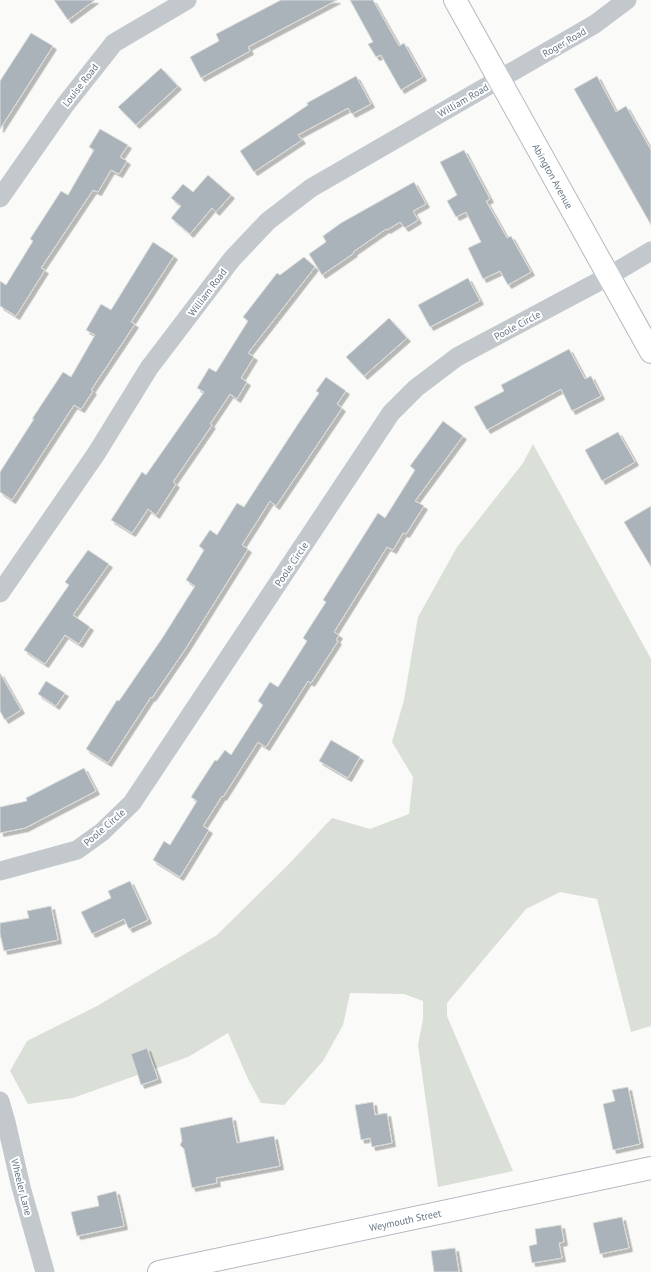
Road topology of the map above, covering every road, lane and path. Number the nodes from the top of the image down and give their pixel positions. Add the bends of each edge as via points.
1 (187, 0) edge
2 (455, 0) edge
3 (627, 0) edge
4 (499, 80) junction
5 (0, 198) edge
6 (651, 251) edge
7 (608, 276) junction
8 (651, 352) edge
9 (0, 593) edge
10 (0, 871) edge
11 (0, 1102) edge
12 (651, 1168) edge
13 (45, 1272) edge
14 (159, 1272) edge

1 - 5 street, Louise Road via 114,43 65,105
2 - 4 main road, Abington Avenue
3 - 4 street, Roger Road via 596,24
4 - 7 main road, Abington Avenue
4 - 9 street, William Road via 311,188 268,221 232,259 149,368 96,454
6 - 7 street, Poole Circle
7 - 8 main road, Abington Avenue
7 - 10 street, Poole Circle via 457,357 411,393 391,413 132,803 102,832 78,850
11 - 13 street, Wheeler Lane
12 - 14 main road, Weymouth Street

